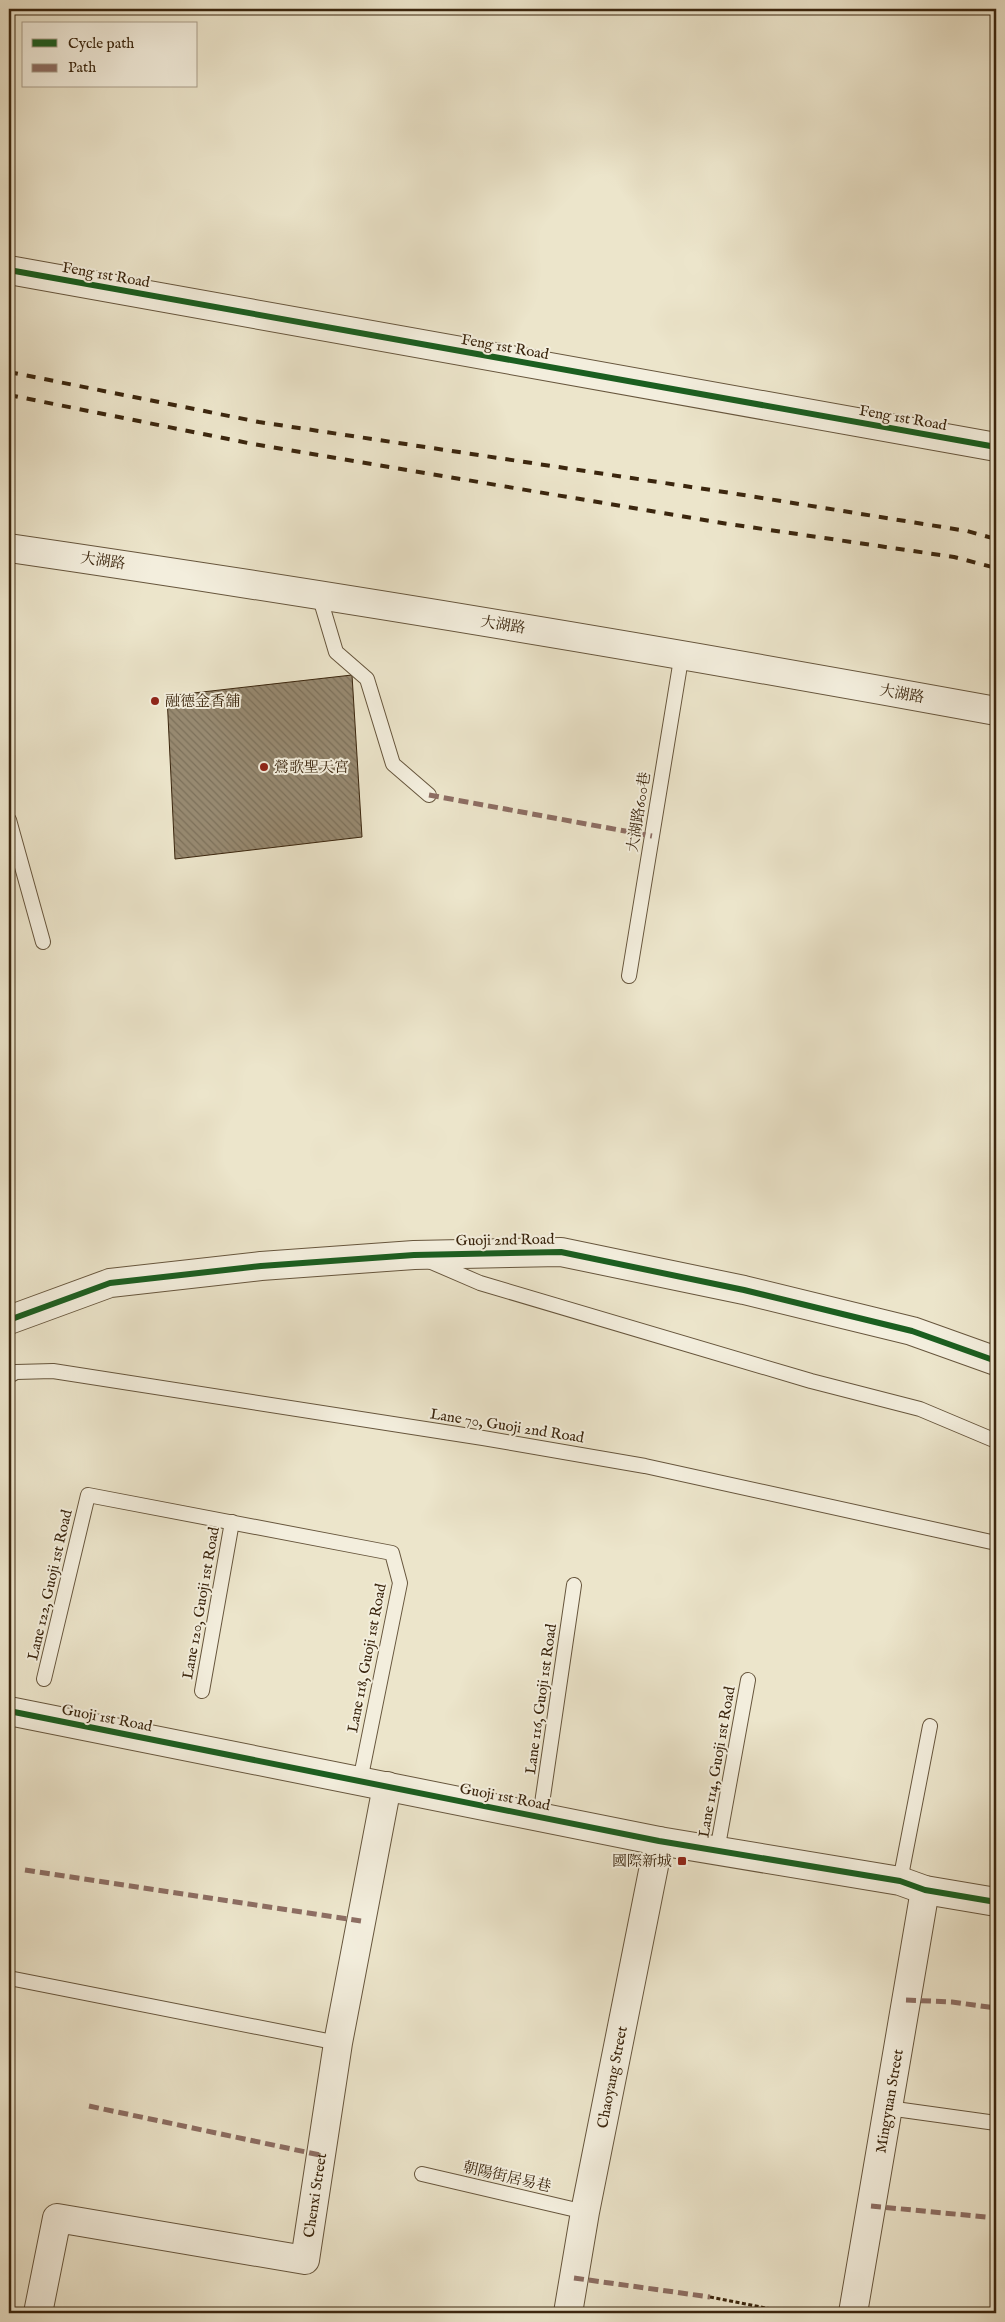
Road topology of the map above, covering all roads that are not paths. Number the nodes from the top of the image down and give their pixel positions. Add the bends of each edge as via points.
1 (9, 270) edge
2 (996, 448) edge
3 (9, 548) edge
4 (319, 595) junction
5 (682, 653) junction
6 (996, 711) edge
7 (429, 795) dead end
8 (9, 820) edge
9 (43, 942) dead end
10 (629, 976) dead end
11 (414, 1255) junction
12 (9, 1320) edge
13 (996, 1361) edge
14 (9, 1376) edge
15 (996, 1441) edge
16 (232, 1522) junction
17 (996, 1543) edge
18 (574, 1585) dead end
19 (44, 1679) dead end
20 (748, 1680) dead end
21 (202, 1691) dead end
22 (9, 1711) edge
23 (930, 1726) dead end
24 (360, 1781) junction
25 (387, 1786) junction
26 (540, 1817) junction
27 (659, 1841) junction
28 (717, 1851) junction
29 (900, 1882) junction
30 (925, 1890) junction
31 (996, 1902) edge
32 (9, 1978) edge
33 (338, 2043) junction
34 (888, 2108) junction
35 (996, 2123) edge
36 (422, 2174) dead end
37 (585, 2212) junction
38 (38, 2313) edge
39 (568, 2313) edge
40 (853, 2313) edge

1 - 2 street, Feng 1st Road
3 - 4 street, 大湖路
4 - 5 street, 大湖路
4 - 7 lane via 336,652 367,679 393,764
5 - 6 street, 大湖路
5 - 10 lane, 大湖路600巷
8 - 9 lane
11 - 12 street, Guoji 2nd Road via 261,1266 110,1283
11 - 13 street, Guoji 2nd Road via 561,1252 744,1290 902,1329
11 - 15 lane via 480,1283 811,1381 920,1409
14 - 17 lane, Lane 70, Guoji 2nd Road via 16,1372 53,1371 483,1438 645,1466
16 - 19 lane, Lane 122, Guoji 1st Road via 88,1495
16 - 21 lane, Lane 120, Guoji 1st Road
16 - 24 lane, Lane 118, Guoji 1st Road via 392,1553 400,1583
18 - 26 lane, Lane 116, Guoji 1st Road
20 - 28 lane, Lane 114, Guoji 1st Road
22 - 24 street, Guoji 1st Road
23 - 29 lane
24 - 25 street, Guoji 1st Road
25 - 26 street, Guoji 1st Road
25 - 33 street, Chenxi Street
26 - 27 street, Guoji 1st Road
27 - 28 street, Guoji 1st Road
27 - 37 street, Chaoyang Street
28 - 29 street, Guoji 1st Road
29 - 30 street, Guoji 1st Road
30 - 31 street, Guoji 1st Road
30 - 34 street, Mingyuan Street
32 - 33 lane
33 - 38 street, Chenxi Street via 305,2260 57,2218
34 - 35 lane
34 - 40 street, Mingyuan Street
36 - 37 lane, 朝陽街居易巷
37 - 39 street, Chaoyang Street

